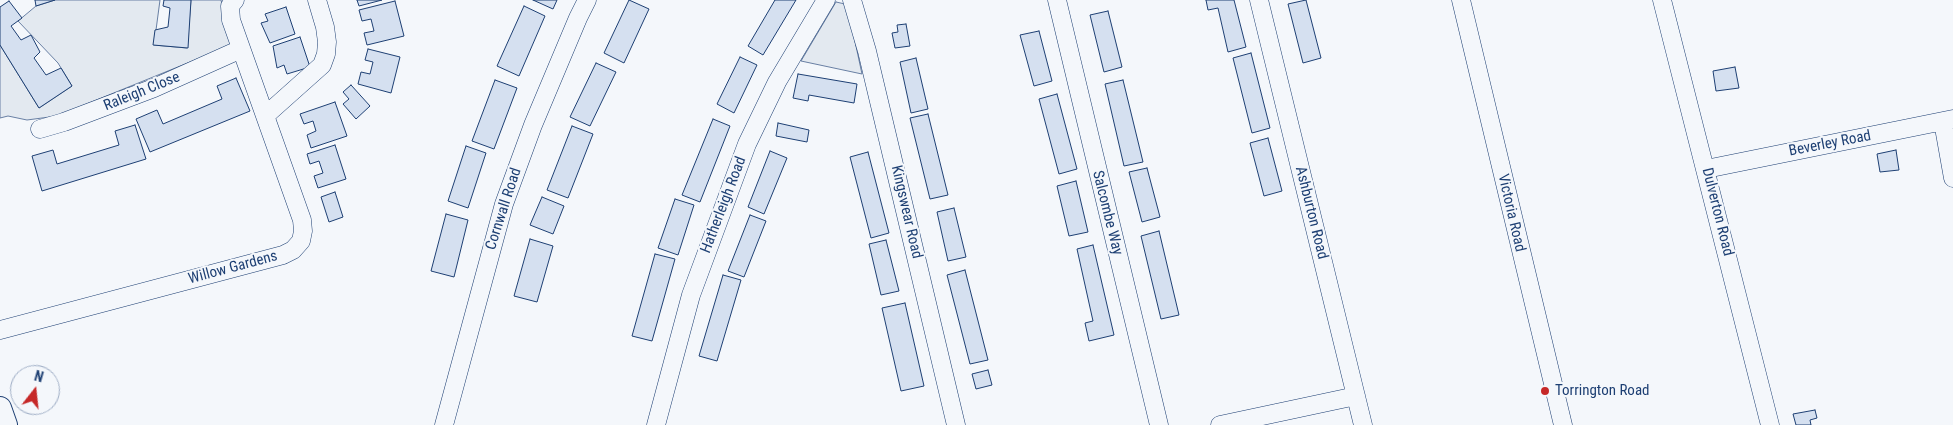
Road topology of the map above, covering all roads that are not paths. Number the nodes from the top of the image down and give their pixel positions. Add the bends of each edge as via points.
1 (235, 0) edge
2 (317, 0) edge
3 (588, 0) edge
4 (826, 0) edge
5 (852, 0) edge
6 (1056, 0) edge
7 (1260, 0) edge
8 (1461, 0) edge
9 (1662, 0) edge
10 (241, 49) junction
11 (266, 114) junction
12 (1948, 120) edge
13 (40, 129) dead end
14 (1706, 169) junction
15 (1953, 178) edge
16 (0, 330) edge
17 (1356, 396) junction
18 (0, 408) edge
19 (6, 425) edge
20 (444, 425) edge
21 (656, 425) edge
22 (956, 425) edge
23 (1159, 425) edge
24 (1220, 425) edge
25 (1362, 425) edge
26 (1563, 425) edge
27 (1770, 425) edge

1 - 10 street, Willow Gardens via 230,6 231,20
2 - 11 street via 327,42 322,65
3 - 20 street, Cornwall Road via 540,110 504,204
4 - 21 street, Hatherleigh Road via 777,82 747,144 690,295
5 - 22 street, Kingswear Road
6 - 23 street, Salcombe Way
7 - 17 street, Ashburton Road
8 - 26 street, Victoria Road
9 - 14 street, Dulverton Road
10 - 11 street, Willow Gardens
10 - 13 street, Raleigh Close via 154,88
11 - 16 street, Willow Gardens via 302,220 301,241 293,250
12 - 14 street, Beverley Road
12 - 15 street
14 - 27 street, Dulverton Road
17 - 24 street
17 - 25 street, Ashburton Road
18 - 19 main road

